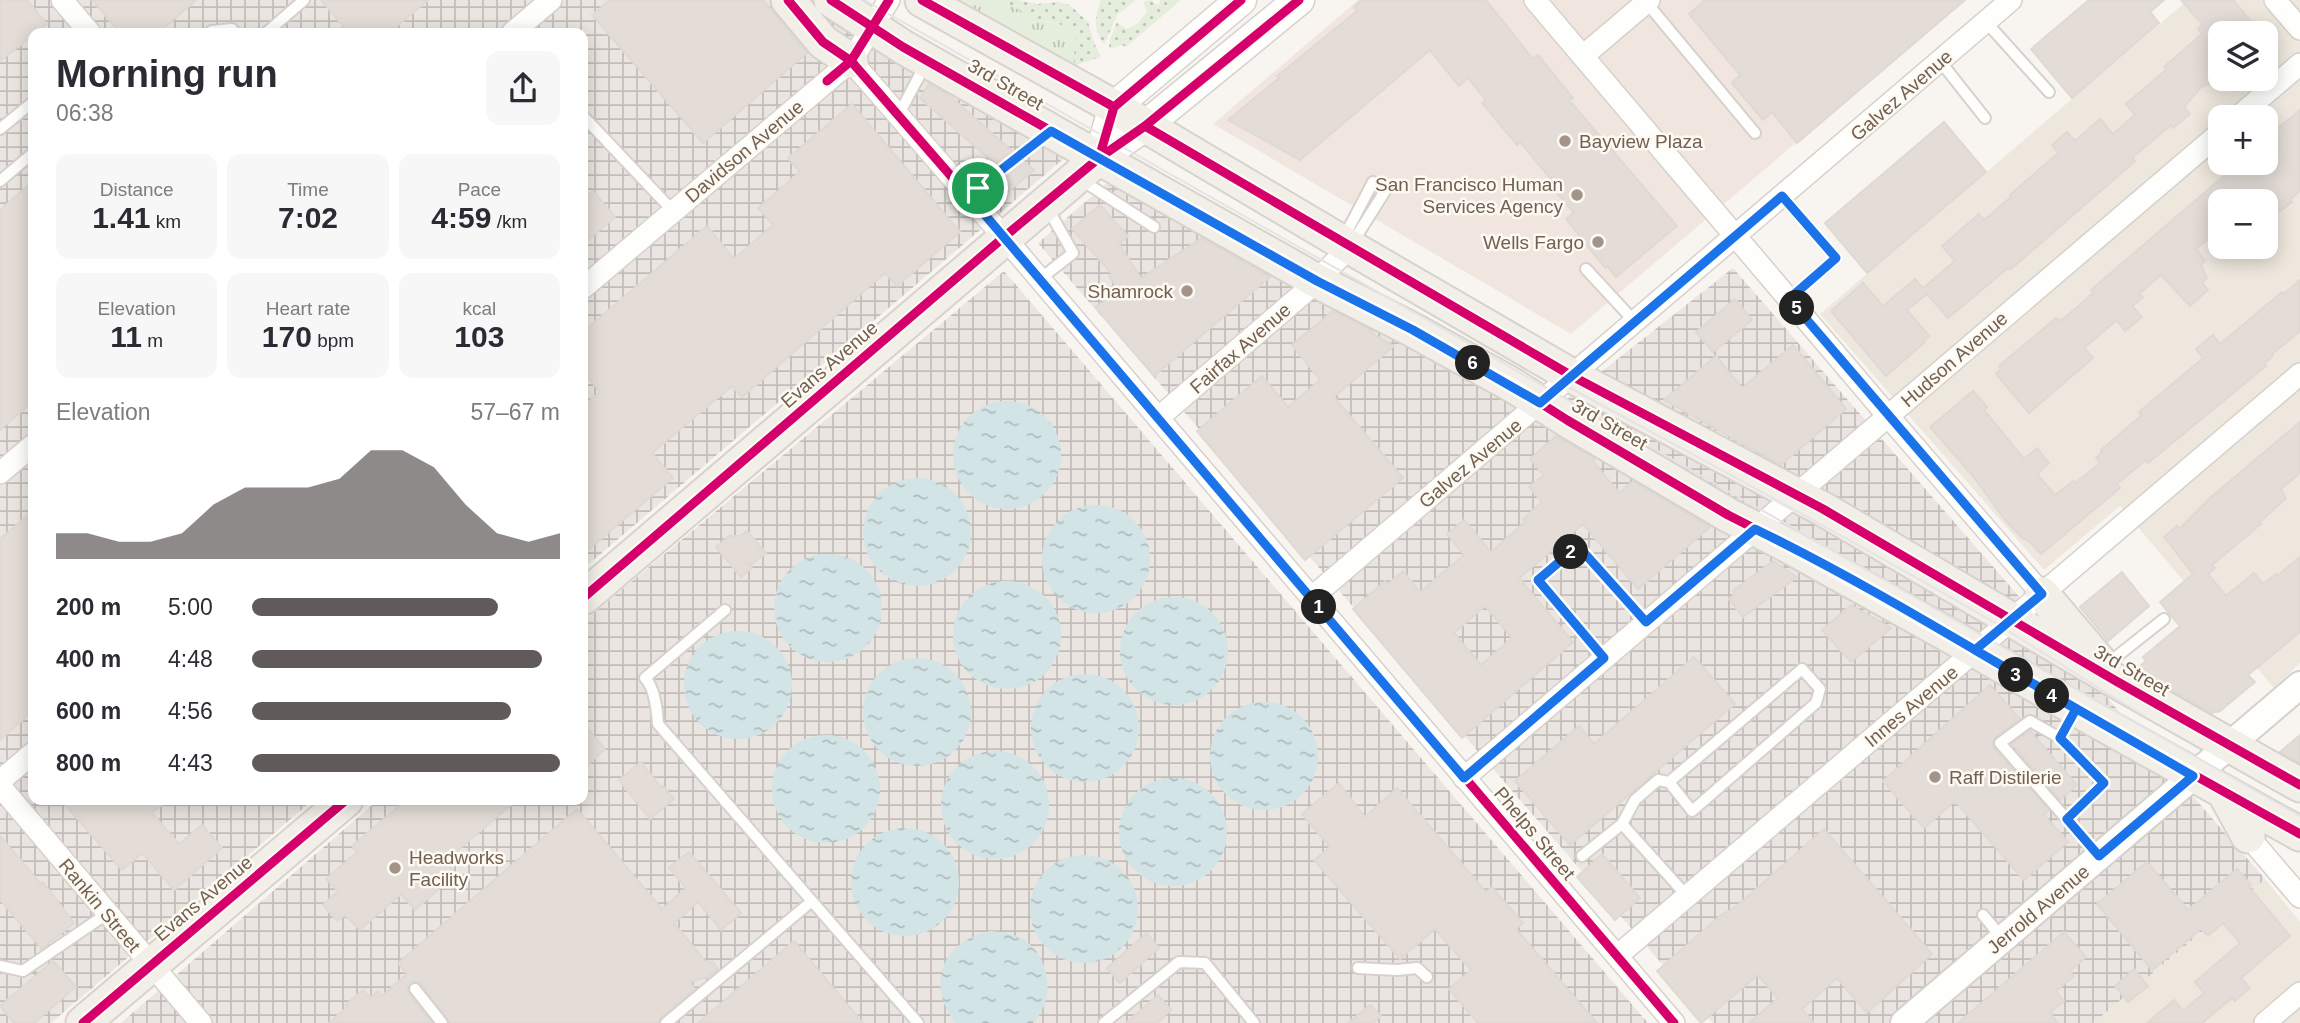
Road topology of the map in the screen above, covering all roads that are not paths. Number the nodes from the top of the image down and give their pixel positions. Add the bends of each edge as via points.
1 (62, 0) edge
2 (304, 0) edge
3 (551, 0) edge
4 (788, 0) edge
5 (831, 0) edge
6 (922, 0) edge
7 (1241, 0) edge
8 (1299, 0) edge
9 (1535, 0) edge
10 (2011, 0) edge
11 (2275, 0) edge
12 (1647, 1) edge
13 (881, 13) edge
14 (1986, 22) junction
15 (86, 28) edge
16 (272, 28) edge
17 (518, 28) edge
18 (2300, 29) edge
19 (1583, 57) junction
20 (928, 60) junction
21 (850, 61) junction
22 (1940, 61) junction
23 (2300, 64) edge
24 (2049, 92) dead end
25 (2252, 105) edge
26 (28, 106) edge
27 (1114, 107) junction
28 (898, 116) junction
29 (1985, 118) dead end
30 (588, 121) edge
31 (1145, 126) junction
32 (0, 129) edge
33 (1051, 131) junction
34 (1755, 133) dead end
35 (2208, 143) edge
36 (28, 157) edge
37 (1088, 167) junction
38 (0, 181) edge
39 (1373, 183) dead end
40 (1385, 191) dead end
41 (968, 195) junction
42 (1782, 196) junction
43 (1045, 203) junction
44 (673, 211) junction
45 (1154, 227) dead end
46 (1735, 236) junction
47 (1004, 237) junction
48 (1346, 245) junction
49 (1586, 269) dead end
50 (1040, 279) junction
51 (1317, 281) junction
52 (588, 284) edge
53 (1789, 299) junction
54 (1635, 322) junction
55 (2300, 374) edge
56 (1572, 376) junction
57 (1540, 403) junction
58 (1888, 416) junction
59 (1158, 418) junction
60 (28, 449) edge
61 (0, 473) edge
62 (1795, 495) junction
63 (1755, 529) junction
64 (588, 594) edge
65 (2042, 594) junction
66 (1311, 598) junction
67 (725, 610) dead end
68 (2012, 619) junction
69 (2164, 619) dead end
70 (1646, 622) junction
71 (1975, 650) junction
72 (1604, 658) junction
73 (2110, 674) junction
74 (2300, 685) edge
75 (2076, 709) junction
76 (2060, 738) junction
77 (2229, 746) junction
78 (28, 758) edge
79 (2193, 776) junction
80 (1464, 778) junction
81 (1669, 782) junction
82 (0, 784) edge
83 (2300, 785) edge
84 (2224, 792) junction
85 (340, 805) edge
86 (2067, 819) junction
87 (1622, 824) junction
88 (2300, 834) edge
89 (2248, 836) joint
90 (1583, 856) dead end
91 (2099, 856) junction
92 (1687, 896) junction
93 (2300, 897) edge
94 (812, 901) junction
95 (108, 913) junction
96 (1983, 915) dead end
97 (2003, 939) junction
98 (1617, 956) junction
99 (152, 965) junction
100 (0, 966) edge
101 (1358, 968) dead end
102 (1426, 977) dead end
103 (415, 989) dead end
104 (2300, 993) edge
105 (83, 1023) edge
106 (201, 1023) edge
107 (443, 1023) edge
108 (666, 1023) edge
109 (918, 1023) edge
110 (1104, 1023) edge
111 (1254, 1023) edge
112 (1674, 1023) edge
113 (1904, 1023) edge
114 (2265, 1023) edge

1 - 15 street
2 - 16 lane
3 - 17 street
4 - 21 main road via 823,42
5 - 13 main road, 3rd Street
6 - 27 main road, 3rd Street
7 - 27 main road
8 - 31 main road, Evans Avenue
9 - 19 street
10 - 14 street, Galvez Avenue
11 - 18 street
12 - 19 street
12 - 34 lane
13 - 20 main road, 3rd Street
13 - 21 street, Davidson Avenue
14 - 22 street, Galvez Avenue
14 - 24 lane
19 - 46 street
20 - 28 lane
20 - 33 main road, 3rd Street
21 - 28 street, Phelps Street
21 - 44 street, Davidson Avenue
22 - 29 lane
22 - 42 street, Galvez Avenue
23 - 25 street
26 - 32 lane
27 - 31 main road, 3rd Street
27 - 37 main road
28 - 41 street, Phelps Street
30 - 44 lane
31 - 37 main road, Evans Avenue
31 - 48 main road, 3rd Street
33 - 37 main road, 3rd Street
33 - 41 lane
35 - 58 street, Hudson Avenue
36 - 38 lane
37 - 43 main road, Evans Avenue
37 - 45 lane
37 - 51 main road, 3rd Street
39 - 48 lane
40 - 48 lane
41 - 47 street, Phelps Street
42 - 46 street, Galvez Avenue
42 - 53 lane via 1836,258
43 - 47 main road, Evans Avenue
43 - 50 lane via 1073,253
44 - 52 street, Davidson Avenue
46 - 53 street
46 - 54 street, Galvez Avenue
47 - 50 street, Phelps Street
47 - 64 main road, Evans Avenue
48 - 51 street, Fairfax Avenue
48 - 56 main road, 3rd Street
49 - 54 lane
50 - 59 street, Phelps Street
51 - 57 main road, 3rd Street
51 - 59 street, Fairfax Avenue
53 - 58 street
54 - 56 street, Galvez Avenue
55 - 65 street, Innes Avenue
56 - 57 street, Galvez Avenue
56 - 62 main road, 3rd Street
57 - 63 main road, 3rd Street
57 - 66 street, Galvez Avenue
58 - 62 street, Hudson Avenue
58 - 65 street
59 - 66 street, Phelps Street
60 - 61 street
62 - 63 street, Hudson Avenue
62 - 68 main road, 3rd Street
63 - 70 street, Hudson Avenue
63 - 71 main road, 3rd Street
65 - 68 street, Innes Avenue
65 - 73 main road
66 - 80 street, Phelps Street
67 - 94 lane via 645,678 658,724
68 - 71 street, Innes Avenue
68 - 73 main road, 3rd Street
69 - 73 lane
70 - 72 street, Hudson Avenue
70 - 72 lane via 1578,546 1538,580
71 - 75 main road, 3rd Street
71 - 92 street, Innes Avenue
72 - 80 street, Hudson Avenue
73 - 77 main road, 3rd Street
74 - 77 street, Jerrold Avenue
75 - 76 lane
75 - 79 main road, 3rd Street
76 - 86 lane via 2104,783
76 - 86 lane via 2030,721 2000,743
77 - 79 street, Jerrold Avenue
77 - 83 main road, 3rd Street
78 - 82 street
79 - 84 main road, 3rd Street
79 - 91 street, Jerrold Avenue
80 - 98 street, Phelps Street
81 - 81 lane via 1692,811 1816,703 1819,690 1802,669
81 - 87 lane via 1658,780 1635,800
82 - 95 street, Rankin Street
84 - 88 main road, 3rd Street
84 - 89 main road
85 - 99 main road, Evans Avenue
86 - 91 lane
87 - 90 lane
87 - 92 lane
89 - 93 street
91 - 97 street, Jerrold Avenue
92 - 98 street, Innes Avenue
94 - 108 lane
94 - 109 lane
95 - 99 street, Rankin Street
95 - 100 lane via 23,971
96 - 97 lane
97 - 113 street, Jerrold Avenue
98 - 112 street, Phelps Street
99 - 105 main road, Evans Avenue
99 - 106 street, Rankin Street
101 - 102 lane via 1417,968
103 - 107 lane
104 - 114 street
110 - 111 lane via 1179,962 1205,963

